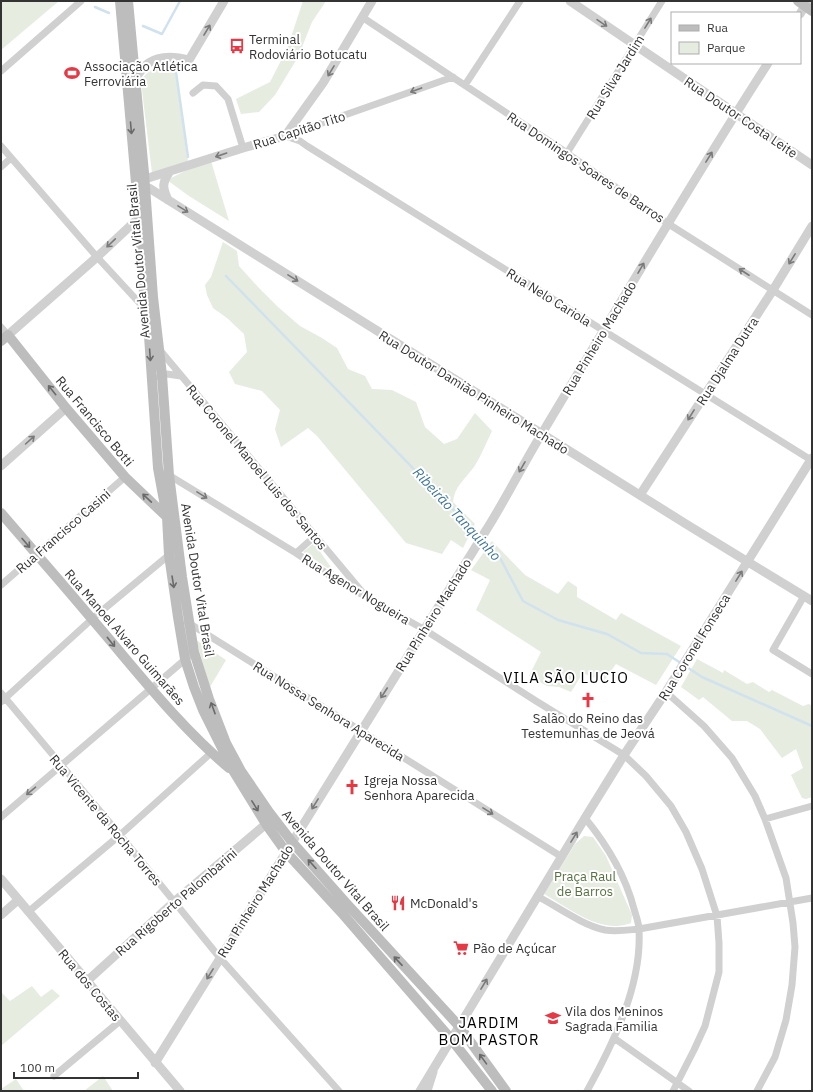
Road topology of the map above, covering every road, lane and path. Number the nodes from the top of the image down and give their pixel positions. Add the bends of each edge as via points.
1 (80, 1) edge
2 (224, 1) edge
3 (372, 1) edge
4 (520, 1) edge
5 (570, 1) edge
6 (662, 1) edge
7 (123, 2) edge
8 (362, 17) junction
9 (635, 45) junction
10 (767, 64) edge
11 (1, 71) edge
12 (453, 77) junction
13 (135, 81) junction
14 (465, 85) junction
15 (193, 93) dead end
16 (736, 113) junction
17 (285, 136) junction
18 (1, 146) edge
19 (243, 148) junction
20 (567, 153) junction
21 (11, 158) junction
22 (812, 165) edge
23 (1, 166) edge
24 (170, 171) junction
25 (140, 186) junction
26 (168, 200) junction
27 (143, 213) junction
28 (668, 223) junction
29 (812, 226) edge
30 (97, 257) junction
31 (773, 290) junction
32 (145, 309) junction
33 (812, 315) edge
34 (156, 320) junction
35 (1, 326) edge
36 (604, 332) junction
37 (4, 338) edge
38 (159, 348) junction
39 (162, 375) junction
40 (181, 376) junction
41 (152, 381) junction
42 (705, 394) junction
43 (66, 408) junction
44 (542, 433) junction
45 (811, 459) edge
46 (1, 466) edge
47 (158, 468) junction
48 (169, 474) junction
49 (124, 477) junction
50 (640, 495) junction
51 (1, 513) edge
52 (167, 517) junction
53 (176, 525) junction
54 (315, 536) junction
55 (296, 553) junction
56 (37, 555) junction
57 (169, 555) junction
58 (748, 562) junction
59 (341, 566) junction
60 (338, 581) junction
61 (1, 585) edge
62 (365, 596) junction
63 (804, 596) junction
64 (812, 601) edge
65 (178, 617) junction
66 (92, 619) junction
67 (190, 623) junction
68 (425, 630) junction
69 (194, 652) junction
70 (185, 659) junction
71 (812, 674) edge
72 (150, 689) junction
73 (666, 692) junction
74 (2, 698) edge
75 (360, 731) junction
76 (211, 753) junction
77 (624, 755) junction
78 (61, 766) junction
79 (234, 772) junction
80 (812, 806) edge
81 (1, 817) edge
82 (585, 818) junction
83 (765, 819) junction
84 (266, 824) junction
85 (120, 835) junction
86 (292, 842) junction
87 (286, 852) junction
88 (562, 857) junction
89 (1, 879) edge
90 (537, 896) junction
91 (812, 898) edge
92 (18, 900) junction
93 (174, 902) junction
94 (790, 902) junction
95 (28, 912) junction
96 (1, 915) edge
97 (717, 916) junction
98 (639, 929) junction
99 (220, 958) junction
100 (86, 982) junction
101 (120, 1021) junction
102 (459, 1026) junction
103 (614, 1038) junction
104 (451, 1039) junction
105 (155, 1063) junction
106 (436, 1064) junction
107 (54, 1076) dead end
108 (676, 1083) junction
109 (180, 1091) edge
110 (339, 1091) edge
111 (420, 1091) edge
112 (428, 1091) edge
113 (492, 1091) edge
114 (506, 1091) edge
115 (587, 1091) edge
116 (673, 1091) edge
117 (689, 1091) edge
118 (757, 1091) edge

1 - 11 street
13 -> 2 street via 146,65 159,57 189,60
3 - 8 street
4 - 14 street
5 -> 9 street, Rua Doutor Costa Leite
9 -> 6 street, Rua Silva Jardim
7 - 13 main road, Avenida Doutor Vital Brasil via 129,19
7 -> 25 main road, Avenida Doutor Vital Brasil via 122,33
8 - 12 street, Rua Domingos Soares de Barros
8 -> 17 street via 323,83
9 - 16 street, Rua Doutor Costa Leite
9 - 20 street, Rua Silva Jardim
10 - 16 street, Rua Pinheiro Machado
12 - 14 street, Rua Domingos Soares de Barros
12 -> 17 street, Rua Capitão Tito
13 - 25 main road, Avenida Doutor Vital Brasil
14 - 20 street, Rua Domingos Soares de Barros
15 - 19 street via 203,85 216,86 228,99
16 - 22 street, Rua Doutor Costa Leite
28 -> 16 street, Rua Pinheiro Machado
17 - 19 street, Rua Capitão Tito
17 - 36 street, Rua Nelo Cariola via 300,141
18 - 21 street
19 -> 24 street, Rua Capitão Tito
20 - 28 street, Rua Domingos Soares de Barros
21 - 23 street
21 - 30 street
24 - 25 street, Rua Capitão Tito
24 - 26 street via 163,186
25 - 26 street, Rua Doutor Damião Pinheiro Machado via 149,188
25 - 27 main road, Avenida Doutor Vital Brasil
26 -> 44 street, Rua Doutor Damião Pinheiro Machado
27 -> 30 street
27 - 32 main road, Avenida Doutor Vital Brasil
27 - 34 main road, Avenida Doutor Vital Brasil
31 -> 28 street, Rua Domingos Soares de Barros
36 -> 28 street, Rua Pinheiro Machado
29 -> 31 street, Rua Djalma Dutra
30 - 32 street
30 - 37 street
31 - 33 street, Rua Domingos Soares de Barros
31 - 42 street, Rua Djalma Dutra
32 - 34 street
32 -> 41 main road, Avenida Doutor Vital Brasil
34 - 38 main road, Avenida Doutor Vital Brasil
35 - 37 street, Rua Francisco Botti
36 - 42 street, Rua Nelo Cariola
36 - 44 street, Rua Pinheiro Machado
43 -> 37 main road, Rua Francisco Botti
38 - 39 main road, Avenida Doutor Vital Brasil
38 - 40 street, Rua Coronel Manoel Luis dos Santos
39 - 40 street, Rua Coronel Manoel Luis dos Santos
39 - 41 street
39 - 48 main road, Avenida Doutor Vital Brasil
40 - 54 street, Rua Coronel Manoel Luis dos Santos
41 - 47 main road, Avenida Doutor Vital Brasil
42 - 45 street, Rua Nelo Cariola
42 -> 50 street, Rua Djalma Dutra
46 -> 43 street
43 - 49 main road, Rua Francisco Botti
44 - 50 street, Rua Doutor Damião Pinheiro Machado
44 -> 68 street, Rua Pinheiro Machado
45 - 58 street, Rua Coronel Fonseca
47 - 48 street, Rua Agenor Nogueira
47 - 52 main road, Avenida Doutor Vital Brasil
48 - 53 main road, Avenida Doutor Vital Brasil
48 -> 55 street, Rua Agenor Nogueira
52 -> 49 main road, Rua Francisco Botti
49 - 56 street, Rua Francisco Casini
50 - 58 street, Rua Doutor Damião Pinheiro Machado
51 -> 56 main road, Rua Manoel Alvaro Guimarães
52 - 53 main road, Rua Francisco Botti
52 - 57 main road, Avenida Doutor Vital Brasil
53 - 67 main road, Avenida Doutor Vital Brasil
54 - 55 street
54 - 59 street, Rua Coronel Manoel Luis dos Santos
55 - 60 street, Rua Agenor Nogueira
56 - 61 street, Rua Francisco Casini
56 - 66 main road, Rua Manoel Alvaro Guimarães
57 -> 65 main road, Avenida Doutor Vital Brasil
57 - 66 street
58 - 63 street, Rua Doutor Damião Pinheiro Machado
73 -> 58 street, Rua Coronel Fonseca
59 - 60 street
59 - 62 street, Rua Coronel Manoel Luis dos Santos
60 - 62 street, Rua Agenor Nogueira
62 - 68 street, Rua Agenor Nogueira
63 - 64 street, Rua Doutor Damião Pinheiro Machado
63 - 71 street via 773,650
65 - 67 street, Rua Nossa Senhora Aparecida
65 - 70 main road, Avenida Doutor Vital Brasil
66 -> 72 main road, Rua Manoel Alvaro Guimarães
66 - 74 street
67 - 69 main road, Avenida Doutor Vital Brasil
67 - 75 street, Rua Nossa Senhora Aparecida
68 -> 75 street, Rua Pinheiro Machado
68 - 77 street, Rua Agenor Nogueira
69 - 70 street
86 -> 69 main road, Avenida Doutor Vital Brasil via 269,812 226,743
70 - 72 street
70 - 79 main road, Avenida Doutor Vital Brasil via 202,710
72 - 76 main road, Rua Manoel Alvaro Guimarães
72 - 78 street
73 - 77 street, Rua Coronel Fonseca
73 - 83 street via 704,726 732,758 755,796
74 - 78 street, Rua Vicente da Rocha Torres
75 -> 86 street, Rua Pinheiro Machado
75 -> 88 street, Rua Nossa Senhora Aparecida
76 - 79 main road, Rua Manoel Alvaro Guimarães
76 - 85 street
77 - 82 street, Rua Coronel Fonseca
77 - 97 street, Rua Agenor Nogueira via 671,806 702,870
78 -> 81 street
78 - 85 street, Rua Vicente da Rocha Torres
79 -> 84 main road, Avenida Doutor Vital Brasil
80 - 83 street
88 -> 82 street, Rua Coronel Fonseca
82 - 98 street via 600,836 624,877
83 - 94 street via 786,878
84 - 87 main road, Avenida Doutor Vital Brasil
84 - 93 street, Rua Rigoberto Palombarini
85 - 93 street, Rua Vicente da Rocha Torres
85 - 95 street
86 - 87 street, Rua Pinheiro Machado
102 -> 86 main road, Avenida Doutor Vital Brasil
87 - 99 street, Rua Pinheiro Machado
87 - 104 main road, Avenida Doutor Vital Brasil
88 - 90 street, Rua Coronel Fonseca
89 - 92 street, Rua dos Costas
90 - 98 street via 595,927 606,930
102 -> 90 street, Rua Coronel Fonseca
91 - 94 street
92 - 95 street, Rua dos Costas
92 - 96 street
93 - 99 street, Rua Vicente da Rocha Torres
93 - 100 street, Rua Rigoberto Palombarini
94 - 97 street
94 - 118 street via 795,947 792,985 775,1057
95 - 100 street, Rua dos Costas
97 - 98 street
97 - 108 street, Rua Agenor Nogueira via 719,972 711,1005 694,1050
98 - 103 street via 638,963 632,991
99 -> 105 street, Rua Pinheiro Machado
99 - 110 street, Rua Vicente da Rocha Torres
100 - 101 street, Rua dos Costas
101 - 105 street, Rua dos Costas
101 - 107 street
102 - 104 street, Rua Coronel Fonseca
114 -> 102 main road, Avenida Doutor Vital Brasil
103 - 108 street
103 - 115 street
104 - 106 street, Rua Coronel Fonseca
104 - 113 main road, Avenida Doutor Vital Brasil
105 - 109 street, Rua dos Costas
106 - 111 street, Rua Coronel Fonseca
106 - 112 street
108 - 116 street, Rua Agenor Nogueira
108 - 117 street

